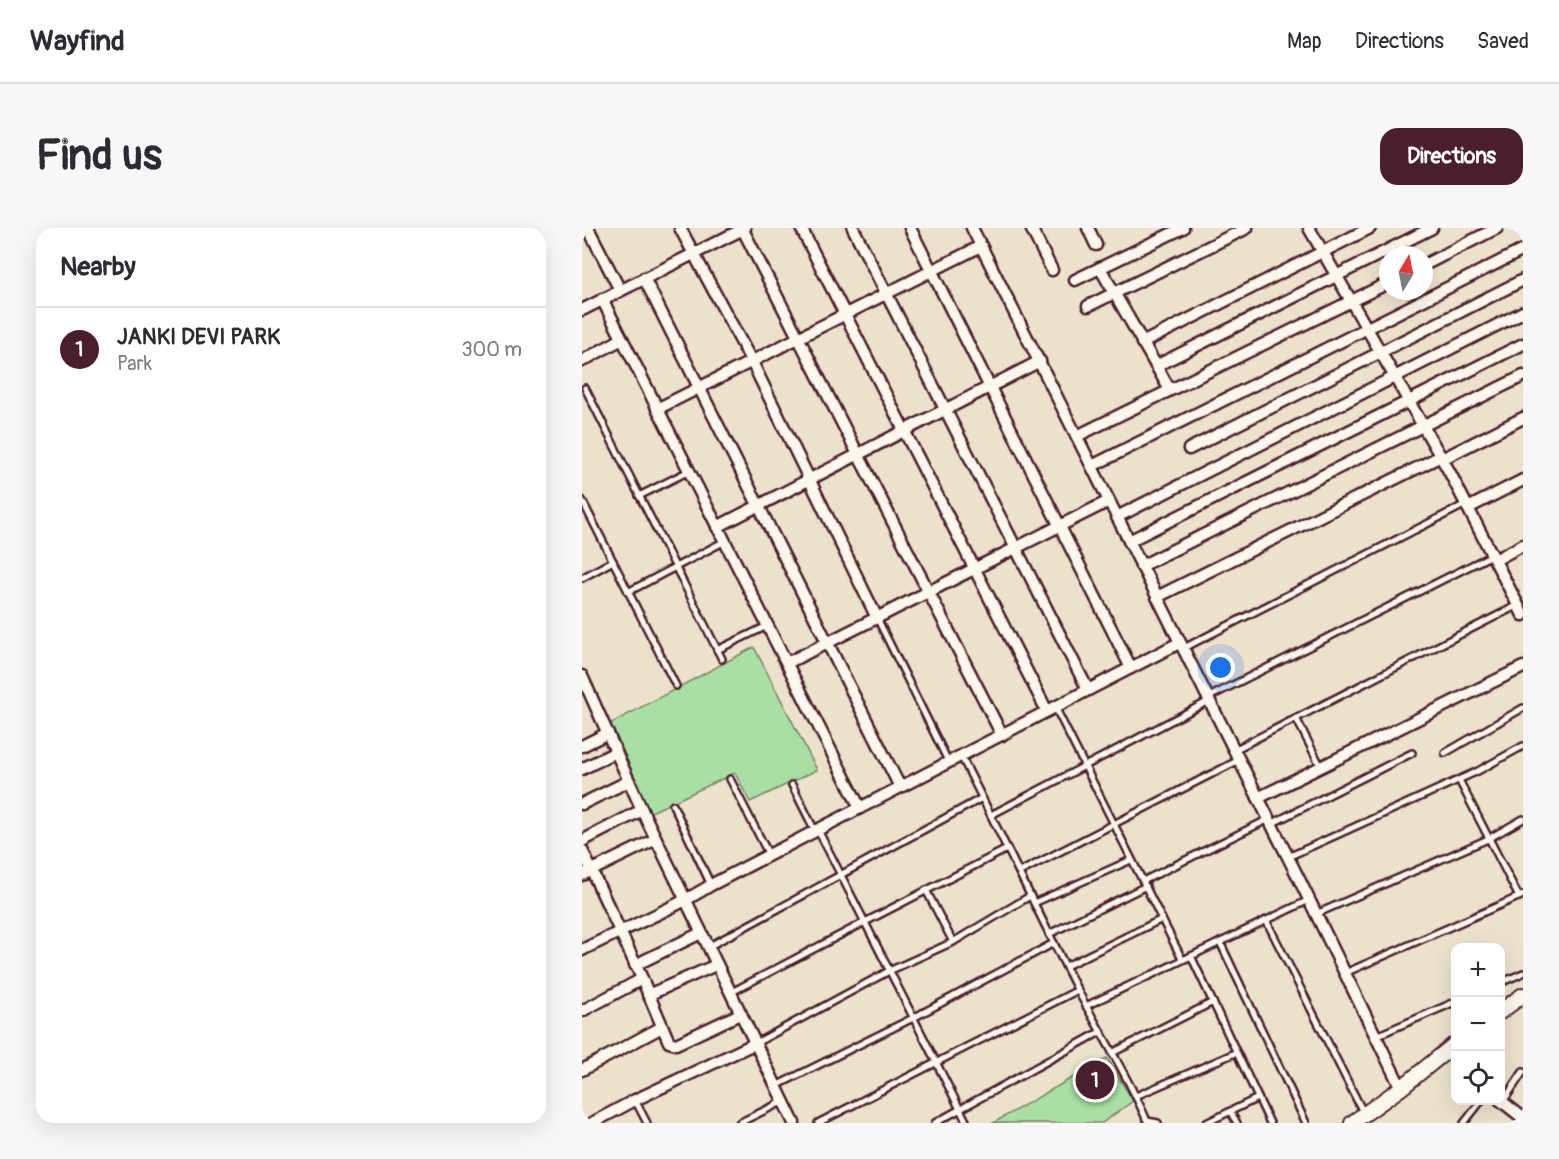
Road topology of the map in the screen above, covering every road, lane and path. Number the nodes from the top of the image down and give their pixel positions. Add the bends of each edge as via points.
1 (588, 228) edge
2 (680, 228) edge
3 (743, 228) edge
4 (801, 228) edge
5 (853, 228) edge
6 (910, 228) edge
7 (972, 228) edge
8 (1030, 228) edge
9 (1088, 228) edge
10 (1183, 228) edge
11 (1247, 228) edge
12 (1310, 228) edge
13 (1370, 228) edge
14 (1432, 228) edge
15 (1497, 228) edge
16 (1485, 231) edge
17 (1096, 245) dead end
18 (981, 246) junction
19 (1523, 250) edge
20 (1323, 252) junction
21 (693, 253) junction
22 (1433, 260) edge
23 (1100, 268) junction
24 (1052, 270) dead end
25 (932, 271) junction
26 (1337, 276) junction
27 (644, 278) junction
28 (1075, 280) dead end
29 (1523, 280) edge
30 (1379, 288) edge
31 (620, 290) junction
32 (886, 294) junction
33 (1113, 294) junction
34 (602, 299) junction
35 (1352, 301) junction
36 (1088, 306) dead end
37 (582, 310) edge
38 (1523, 312) edge
39 (845, 314) junction
40 (1367, 327) junction
41 (799, 338) junction
42 (622, 339) junction
43 (1142, 343) junction
44 (1523, 344) edge
45 (1381, 351) junction
46 (582, 361) edge
47 (1040, 361) junction
48 (752, 362) junction
49 (1156, 366) junction
50 (1523, 376) edge
51 (1395, 377) junction
52 (990, 387) junction
53 (585, 388) dead end
54 (700, 388) junction
55 (1170, 390) junction
56 (1409, 401) junction
57 (657, 409) junction
58 (945, 410) junction
59 (1523, 418) edge
60 (1423, 426) junction
61 (904, 430) junction
62 (1077, 436) junction
63 (1189, 449) dead end
64 (858, 454) junction
65 (1442, 458) junction
66 (1092, 466) junction
67 (689, 471) junction
68 (809, 479) junction
69 (1523, 480) edge
70 (639, 496) junction
71 (582, 500) edge
72 (1109, 501) junction
73 (759, 505) junction
74 (1467, 506) junction
75 (1117, 517) junction
76 (717, 526) junction
77 (1060, 526) junction
78 (724, 541) junction
79 (1129, 541) junction
80 (1523, 545) edge
81 (1016, 548) junction
82 (1493, 557) junction
83 (613, 561) junction
84 (1141, 566) junction
85 (675, 567) junction
86 (975, 569) junction
87 (582, 578) edge
88 (628, 592) junction
89 (928, 592) junction
90 (1157, 597) junction
91 (1521, 610) edge
92 (877, 618) junction
93 (767, 626) junction
94 (828, 643) junction
95 (1181, 646) junction
96 (717, 650) junction
97 (722, 659) dead end
98 (787, 663) junction
99 (1523, 667) edge
100 (1131, 668) junction
101 (582, 676) edge
102 (676, 686) dead end
103 (1088, 690) junction
104 (586, 697) edge
105 (1208, 700) junction
106 (1523, 708) edge
107 (1051, 709) junction
108 (1296, 718) junction
109 (608, 733) junction
110 (1002, 735) junction
111 (582, 746) edge
112 (1523, 746) edge
113 (616, 752) junction
114 (1412, 753) dead end
115 (1445, 753) dead end
116 (1236, 755) junction
117 (961, 756) junction
118 (949, 763) junction
119 (1084, 766) junction
120 (1321, 766) junction
121 (582, 769) edge
122 (730, 778) dead end
123 (1459, 780) junction
124 (629, 781) junction
125 (792, 785) dead end
126 (900, 787) junction
127 (982, 798) junction
128 (1258, 798) junction
129 (582, 804) edge
130 (673, 805) dead end
131 (860, 808) junction
132 (642, 810) junction
133 (991, 815) junction
134 (1523, 819) edge
135 (1270, 822) junction
136 (1114, 823) junction
137 (816, 831) junction
138 (656, 839) junction
139 (1488, 839) junction
140 (582, 841) edge
141 (1007, 849) junction
142 (582, 850) edge
143 (769, 855) junction
144 (1288, 857) junction
145 (1131, 860) junction
146 (1020, 872) junction
147 (586, 873) edge
148 (841, 875) junction
149 (1144, 884) junction
150 (711, 885) junction
151 (926, 890) junction
152 (1030, 896) junction
153 (1521, 896) edge
154 (1309, 900) junction
155 (686, 901) junction
156 (1034, 903) junction
157 (1316, 914) junction
158 (1162, 919) junction
159 (1266, 920) junction
160 (865, 922) junction
161 (619, 930) junction
162 (701, 933) junction
163 (1049, 934) junction
164 (953, 942) junction
165 (1220, 942) junction
166 (1054, 943) junction
167 (708, 946) junction
168 (582, 950) edge
169 (1191, 956) junction
170 (1182, 959) junction
171 (635, 964) junction
172 (716, 965) junction
173 (1066, 966) junction
174 (889, 971) junction
175 (1345, 973) junction
176 (1523, 973) edge
177 (642, 979) junction
178 (1505, 980) edge
179 (1078, 990) junction
180 (730, 993) junction
181 (648, 995) junction
182 (1523, 995) edge
183 (1213, 1002) junction
184 (1451, 1004) edge
185 (1086, 1006) junction
186 (1505, 1008) edge
187 (582, 1011) edge
188 (740, 1014) junction
189 (913, 1018) junction
190 (662, 1027) junction
191 (1100, 1032) junction
192 (1376, 1036) junction
193 (756, 1043) junction
194 (1112, 1053) junction
195 (1235, 1053) junction
196 (1451, 1053) edge
197 (934, 1062) junction
198 (582, 1070) edge
199 (1523, 1072) edge
200 (776, 1086) junction
201 (1401, 1088) junction
202 (1136, 1096) junction
203 (1505, 1097) edge
204 (1258, 1098) junction
205 (635, 1100) junction
206 (784, 1101) junction
207 (1505, 1103) edge
208 (1479, 1105) edge
209 (958, 1110) junction
210 (1230, 1111) junction
211 (1364, 1114) junction
212 (1522, 1114) edge
213 (592, 1123) edge
214 (647, 1123) edge
215 (739, 1123) edge
216 (794, 1123) edge
217 (818, 1123) edge
218 (935, 1123) edge
219 (966, 1123) edge
220 (1158, 1123) edge
221 (1206, 1123) edge
222 (1236, 1123) edge
223 (1270, 1123) edge
224 (1306, 1123) edge
225 (1352, 1123) edge
226 (1464, 1123) edge

1 - 31 street
2 - 21 street
3 - 21 street
3 - 41 street
4 - 39 street
5 - 32 street
6 - 25 street
7 - 18 street
8 - 24 street
9 - 17 street
10 - 23 street
11 - 33 street
12 - 20 street
13 - 20 street
14 - 26 street
15 - 16 street
16 - 22 street
18 - 25 street
18 - 47 street
19 - 40 street
20 - 26 street
20 - 43 street
21 - 27 street
21 - 48 street
23 - 28 street
23 - 33 street
25 - 32 street
25 - 52 street
26 - 35 street
26 - 49 street
27 - 31 street
27 - 54 street
29 - 45 street
30 - 35 street
31 - 34 street
32 - 39 street
32 - 58 street
33 - 36 street
33 - 43 street
34 - 37 street
34 - 42 street
35 - 40 street
35 - 55 street
38 - 51 street
39 - 41 street
39 - 61 street
40 - 45 street
40 - 66 street
41 - 48 street
41 - 64 street
42 - 46 street
42 - 57 street
43 - 49 street
44 - 56 street
45 - 51 street
45 - 63 street
47 - 52 street
47 - 62 street
48 - 54 street
48 - 68 street
49 - 55 street
50 - 60 street
51 - 56 street
51 - 75 street
52 - 58 street
52 - 77 street
53 - 70 lane
54 - 57 street
54 - 73 street
55 - 62 street
56 - 60 street
56 - 79 street
57 - 67 street
58 - 61 street
58 - 81 street
59 - 65 street
60 - 65 street
60 - 84 street
61 - 64 street
61 - 86 street
62 - 66 street
64 - 68 street
64 - 89 street
65 - 74 street
65 - 90 street
66 - 72 street
67 - 70 lane
67 - 76 street
68 - 73 street
68 - 92 street
69 - 74 street
70 - 85 lane
71 - 83 lane
72 - 75 street
72 - 77 street
73 - 76 street
73 - 94 street
74 - 82 street
74 - 95 lane
75 - 79 street
76 - 78 street
77 - 81 street
77 - 100 street
78 - 85 lane
78 - 93 street
79 - 84 street
80 - 82 street
81 - 86 street
81 - 103 street
82 - 91 street
82 - 105 lane
83 - 87 lane
83 - 88 lane
84 - 90 street
85 - 88 lane
85 - 96 lane
86 - 89 street
86 - 107 street
88 - 102 lane
89 - 92 street
89 - 110 street
90 - 95 street
91 - 108 lane
92 - 94 street
92 - 118 lane
93 - 96 lane
93 - 98 street
94 - 98 street
94 - 126 street
95 - 100 street
95 - 105 street
96 - 97 lane
98 - 131 street
99 - 120 street
100 - 103 street
101 - 104 street
103 - 107 street
104 - 109 street
105 - 116 street
105 - 119 lane
106 - 115 lane
107 - 110 street
107 - 119 lane
108 - 116 lane
108 - 120 lane
109 - 111 street
109 - 113 street
110 - 117 street
112 - 123 lane
113 - 121 street
113 - 124 street
114 - 135 lane
116 - 128 street
116 - 136 lane
117 - 118 street
117 - 127 lane
118 - 126 street
119 - 133 lane
119 - 136 lane
120 - 128 street
122 - 143 lane
123 - 139 lane
123 - 144 lane
124 - 129 street
124 - 132 street
125 - 137 lane
126 - 131 street
127 - 133 lane
127 - 148 lane
128 - 135 street
130 - 150 lane
131 - 137 street
132 - 138 street
132 - 140 street
133 - 141 lane
134 - 139 lane
135 - 144 street
135 - 149 lane
136 - 145 lane
136 - 146 lane
137 - 143 street
137 - 148 lane
138 - 147 street
138 - 155 street
139 - 153 lane
139 - 157 lane
141 - 146 lane
141 - 151 lane
142 - 147 street
143 - 150 street
144 - 154 street
145 - 149 lane
145 - 156 lane
146 - 152 lane
147 - 161 street
148 - 160 lane
148 - 167 lane
149 - 158 lane
149 - 163 lane
150 - 155 street
151 - 160 lane
151 - 164 lane
152 - 156 lane
152 - 164 lane
153 - 175 lane
154 - 157 street
154 - 159 lane
155 - 161 street
155 - 162 street
156 - 163 lane
157 - 175 street
158 - 170 lane
158 - 173 lane
159 - 165 lane
159 - 211 lane
160 - 174 lane
160 - 180 lane
161 - 168 street
161 - 171 street
162 - 167 street
162 - 171 street
163 - 166 lane
164 - 174 lane
165 - 169 lane
165 - 224 lane
166 - 173 lane
166 - 189 lane
167 - 172 street
169 - 170 lane
169 - 183 lane
170 - 185 lane
171 - 177 street
172 - 180 street
172 - 181 street
173 - 179 lane
174 - 189 lane
174 - 193 lane
175 - 192 street
176 - 178 lane
177 - 181 street
177 - 187 street
179 - 185 lane
179 - 197 lane
180 - 188 street
181 - 190 street
182 - 186 street
183 - 194 lane
183 - 195 lane
184 - 192 lane
185 - 191 lane
188 - 190 street via 676,1044 669,1042
188 - 193 street
189 - 197 lane
189 - 200 lane
190 - 198 street
191 - 194 lane
191 - 209 lane
192 - 201 street
193 - 200 street
193 - 205 street
194 - 202 lane
195 - 202 lane
195 - 204 lane
196 - 201 street
197 - 209 lane
197 - 217 lane
199 - 203 lane
200 - 206 street
201 - 211 street
202 - 220 lane via 1147,1121
204 - 210 lane
204 - 223 lane
205 - 213 street
205 - 214 lane
206 - 215 lane
206 - 216 street
207 - 212 street
208 - 226 lane
209 - 218 lane
209 - 219 lane
210 - 221 lane
210 - 222 lane
211 - 225 street

